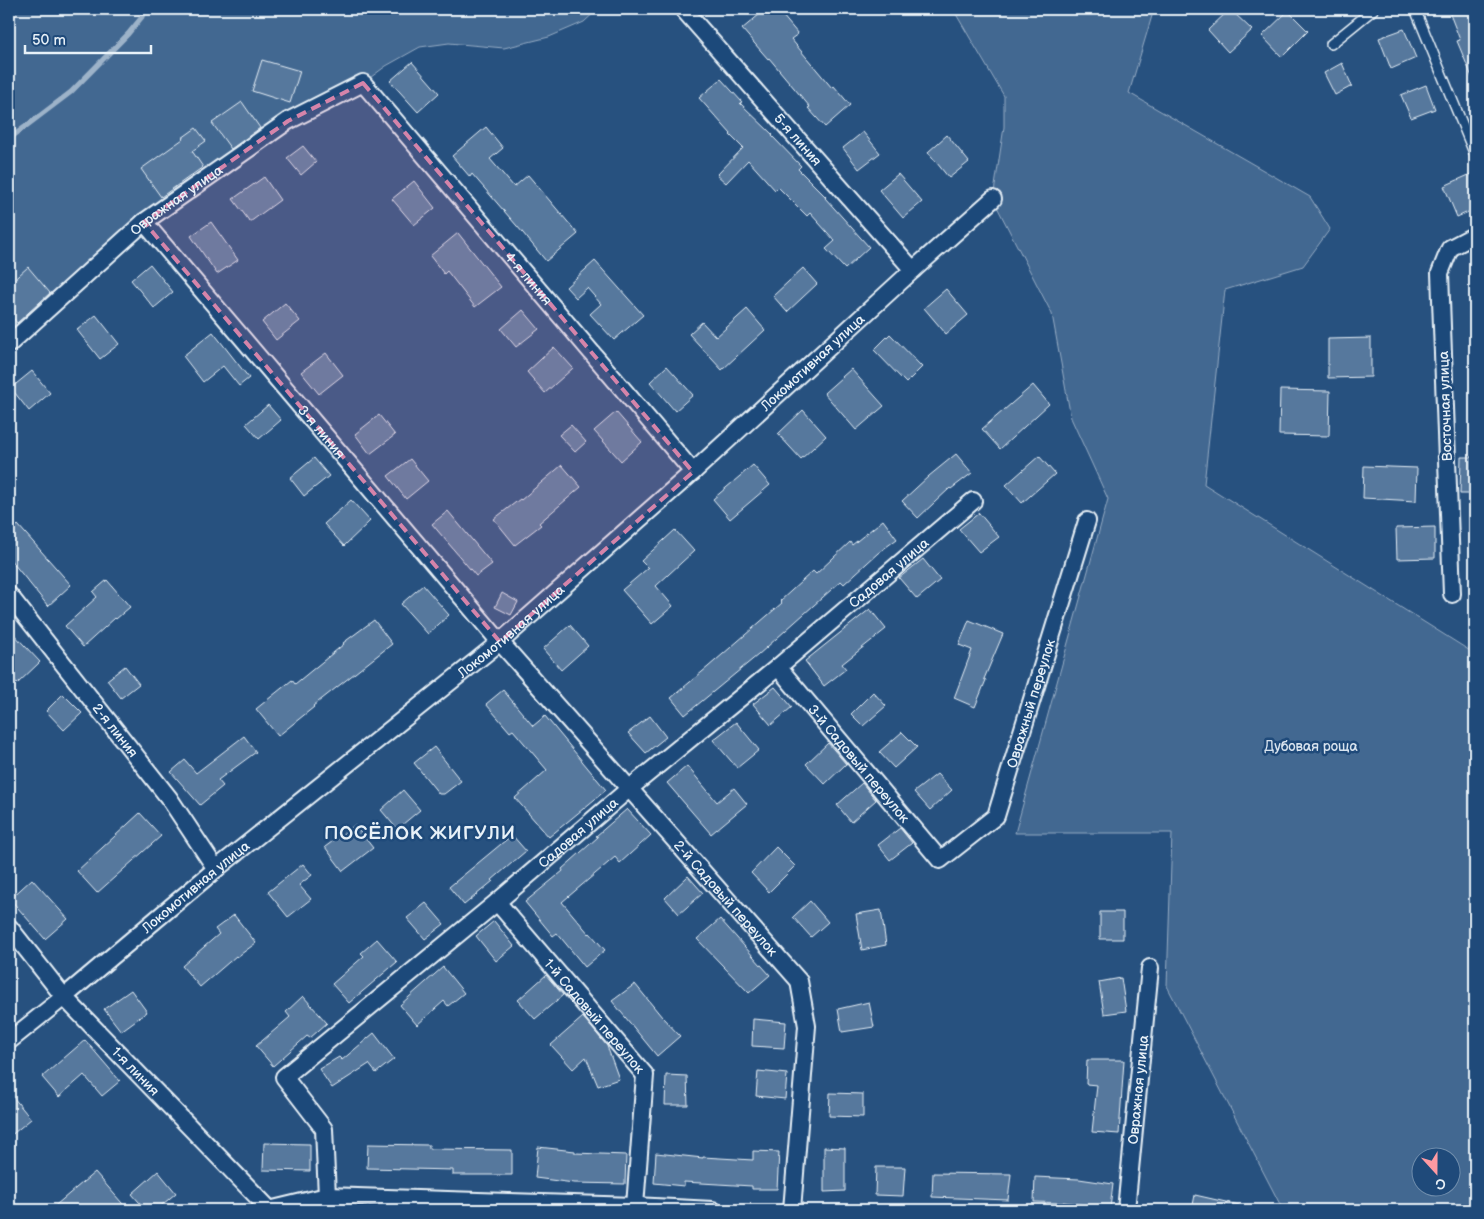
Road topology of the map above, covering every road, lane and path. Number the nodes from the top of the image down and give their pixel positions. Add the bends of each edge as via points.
1 (683, 9) edge
2 (1374, 9) edge
3 (1415, 9) edge
4 (1331, 44) dead end
5 (363, 83) joint
6 (1475, 155) edge
7 (993, 199) dead end
8 (144, 222) junction
9 (1475, 235) edge
10 (913, 270) junction
11 (9, 344) edge
12 (693, 472) junction
13 (973, 501) dead end
14 (1087, 521) dead end
15 (1452, 594) dead end
16 (9, 595) edge
17 (500, 642) junction
18 (778, 667) junction
19 (630, 788) junction
20 (940, 860) joint
21 (216, 869) junction
22 (497, 902) junction
23 (9, 927) edge
24 (1150, 968) dead end
25 (64, 997) junction
26 (9, 1041) edge
27 (328, 1196) junction
28 (635, 1206) junction
29 (270, 1210) edge
30 (713, 1210) edge
31 (792, 1210) edge
32 (1126, 1210) edge

1 - 10 street, 5-я линия
2 - 4 lane
3 - 6 lane
5 - 8 street, Овражная улица via 288,121
5 - 12 street, 4-я линия
7 - 10 street, Локомотивная улица
8 - 11 street, Овражная улица
8 - 17 street, 3-я линия
9 - 15 street, Восточная улица via 1450,248 1440,273
10 - 12 street, Локомотивная улица
12 - 17 street, Локомотивная улица
13 - 18 street, Садовая улица
14 - 20 street, Овражный переулок via 996,816
16 - 21 street, 2-я линия via 169,798
17 - 19 street, 2-й Садовый переулок
17 - 21 street, Локомотивная улица
18 - 19 street, Садовая улица
18 - 20 street, 3-й Садовый переулок
19 - 22 street, Садовая улица
19 - 31 street, 2-й Садовый переулок via 799,981 808,1026
21 - 25 street, Локомотивная улица
22 - 27 street, Садовая улица via 284,1077 324,1129
22 - 28 street, 1-й Садовый переулок via 645,1075
23 - 25 street, 1-я линия
24 - 32 street, Овражная улица
25 - 26 street, Локомотивная улица
25 - 29 street, 1-я линия
27 - 28 street
27 - 29 street
28 - 30 street

